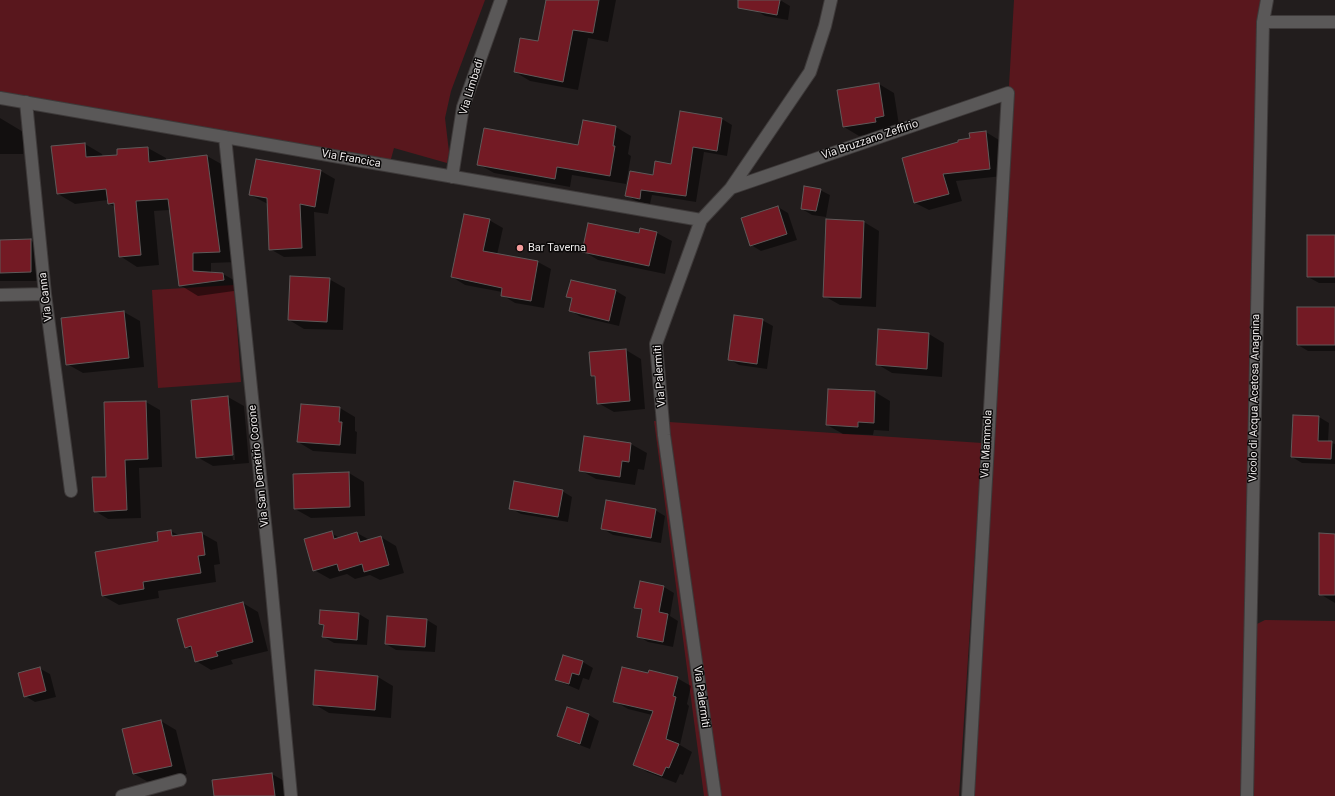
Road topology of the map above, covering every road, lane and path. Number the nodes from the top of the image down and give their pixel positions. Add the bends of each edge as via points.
1 (501, 0) edge
2 (831, 0) edge
3 (1267, 0) edge
4 (1263, 22) junction
5 (1335, 22) edge
6 (1008, 92) joint
7 (0, 98) edge
8 (26, 102) junction
9 (225, 137) junction
10 (452, 176) junction
11 (731, 188) junction
12 (701, 220) junction
13 (45, 294) junction
14 (0, 295) edge
15 (71, 492) dead end
16 (180, 780) dead end
17 (122, 796) edge
18 (292, 796) edge
19 (714, 796) edge
20 (968, 796) edge
21 (1247, 796) edge

1 - 10 street, Via Limbadi via 463,107
2 - 11 street, Via Palermiti via 810,72
3 - 4 street, Vicolo di Acqua Acetosa Anagnina
4 - 5 street
4 - 21 street, Vicolo di Acqua Acetosa Anagnina
6 - 11 street, Via Bruzzano Zeffirio
6 - 20 street, Via Mammola
7 - 8 street, Via Francica
8 - 9 street, Via Francica
8 - 13 street, Via Canna
9 - 10 street, Via Francica
9 - 18 street, Via San Demetrio Corone
10 - 12 street, Via Francica
11 - 12 street, Via Palermiti
12 - 19 street, Via Palermiti via 656,344 664,435
13 - 14 street
13 - 15 street, Via Canna
16 - 17 street

